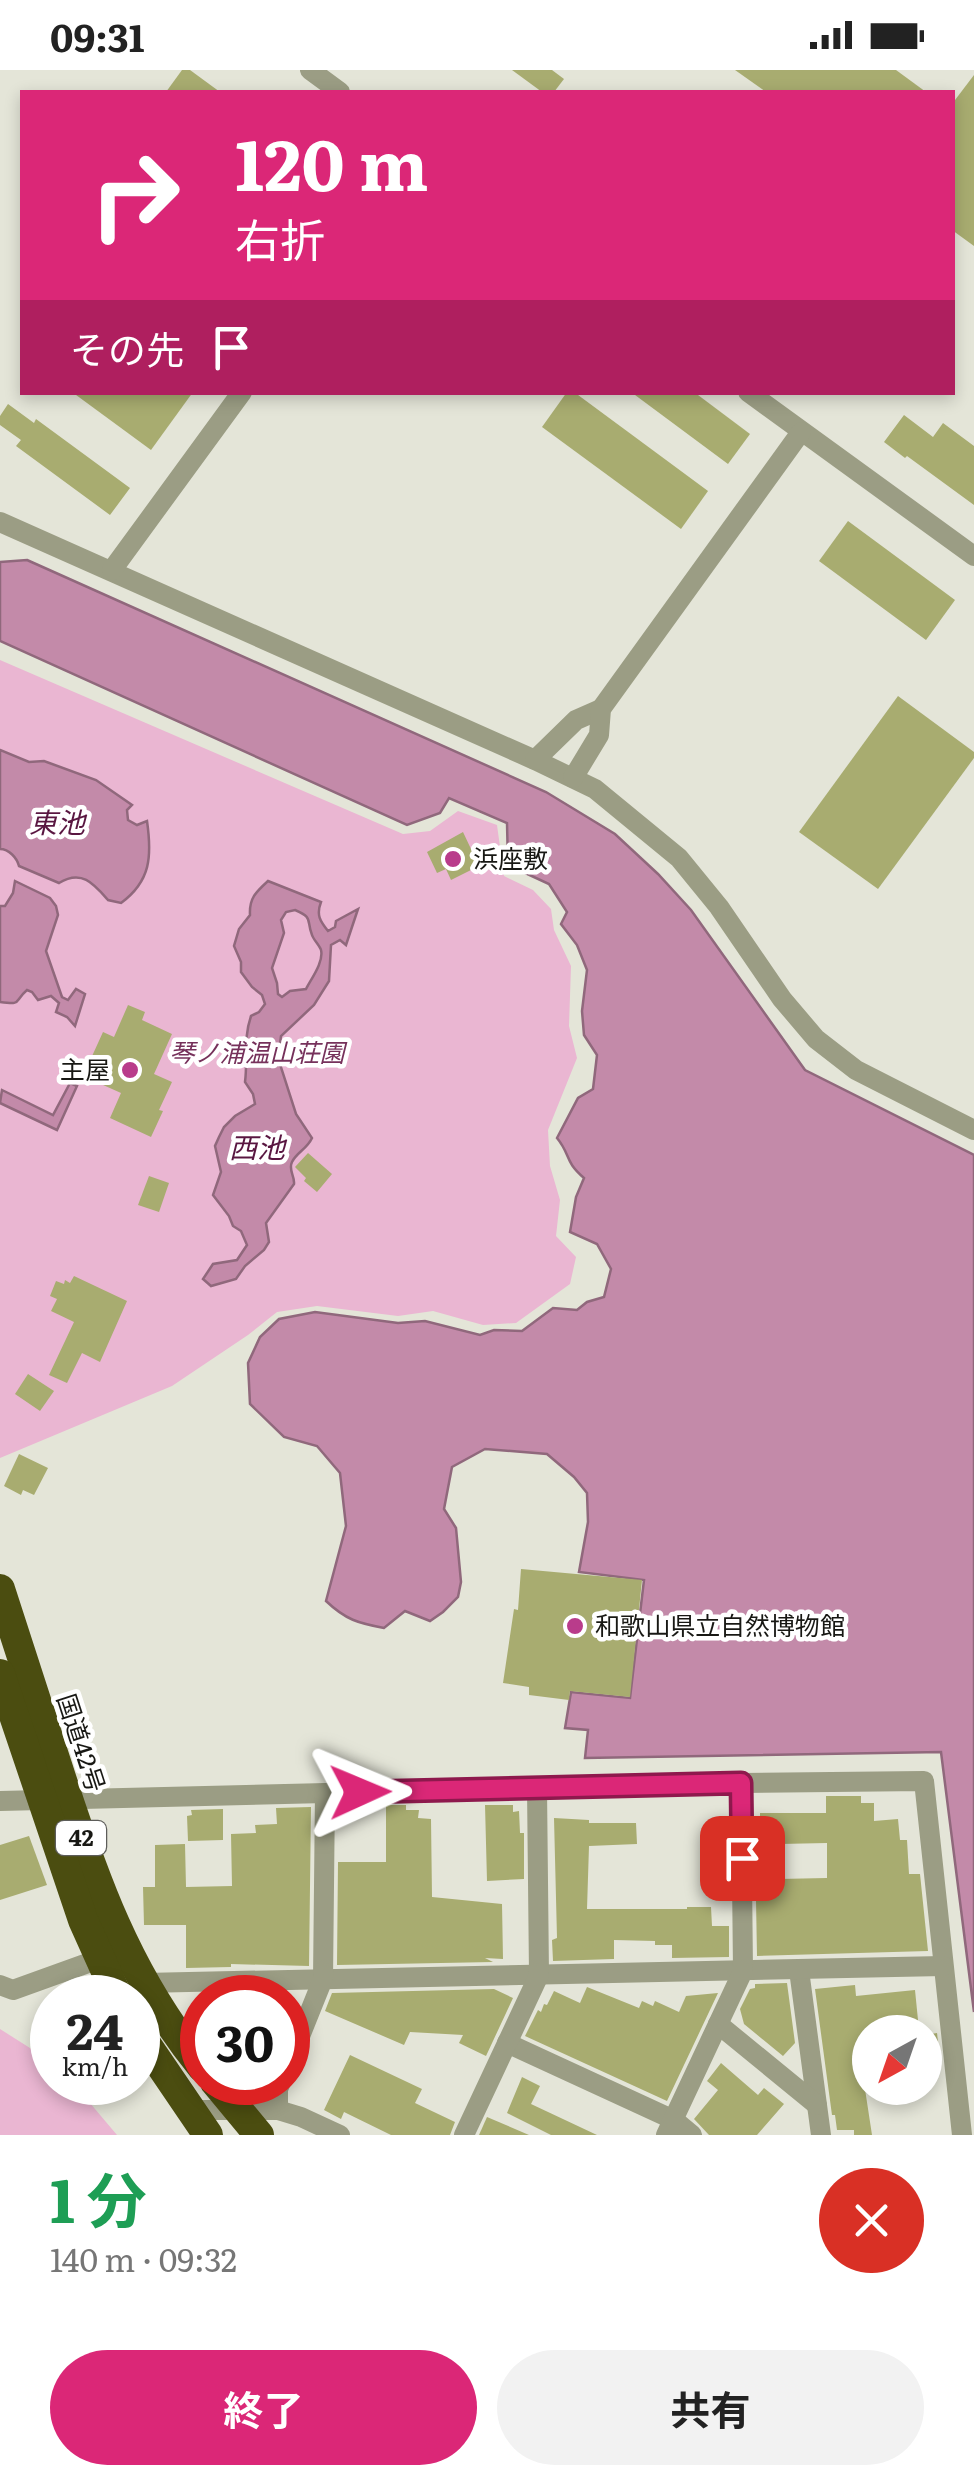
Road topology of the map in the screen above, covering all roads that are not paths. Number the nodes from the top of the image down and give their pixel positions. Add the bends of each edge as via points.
1 (310, 70) edge
2 (337, 90) edge
3 (240, 395) edge
4 (752, 395) edge
5 (801, 432) junction
6 (0, 522) edge
7 (974, 556) edge
8 (112, 570) junction
9 (601, 709) junction
10 (535, 760) junction
11 (573, 778) junction
12 (974, 1130) edge
13 (0, 1590) edge
14 (0, 1674) edge
15 (741, 1783) junction
16 (536, 1788) junction
17 (325, 1793) junction
18 (55, 1800) junction
19 (0, 1801) edge
20 (99, 1959) junction
21 (943, 1966) junction
22 (799, 1970) junction
23 (743, 1971) junction
24 (116, 1975) edge
25 (127, 1975) edge
26 (539, 1975) junction
27 (324, 1979) junction
28 (0, 1985) edge
29 (160, 1988) edge
30 (310, 2013) edge
31 (160, 2016) edge
32 (718, 2024) junction
33 (180, 2038) edge
34 (507, 2042) junction
35 (160, 2065) edge
36 (234, 2105) edge
37 (278, 2105) edge
38 (817, 2105) junction
39 (238, 2110) junction
40 (278, 2110) junction
41 (199, 2123) edge
42 (670, 2128) edge
43 (259, 2135) edge
44 (340, 2135) edge
45 (464, 2135) edge
46 (692, 2135) edge
47 (820, 2135) edge
48 (962, 2135) edge

1 - 2 street
3 - 8 street
4 - 5 street
5 - 7 street
5 - 9 street
6 - 8 street
8 - 10 street
9 - 10 street via 576,720
9 - 11 street via 598,736
10 - 11 street
11 - 12 street via 679,858 816,1040 856,1070
13 - 18 highway, 国道42号 / 42
14 - 18 highway, 国道42号 / 42
15 - 16 street
15 - 21 street via 924,1781
15 - 23 street
16 - 17 street
16 - 26 street
17 - 18 street
17 - 27 street
18 - 19 street
18 - 20 highway, 国道42号 / 42 via 83,1920
18 - 25 highway, 国道42号 / 42 via 112,1922
20 - 24 highway, 国道42号 / 42
20 - 28 street via 13,1990
21 - 22 street
21 - 48 street
22 - 23 street
22 - 38 street
23 - 26 street
23 - 32 street
26 - 27 street
26 - 34 street
27 - 29 street
27 - 30 street
31 - 33 highway, 国道42号 / 42
32 - 38 street
32 - 42 street
34 - 42 street
34 - 45 street
35 - 41 highway
36 - 39 highway
37 - 40 street
38 - 47 street
39 - 40 street
39 - 41 street
39 - 43 highway
40 - 44 street
42 - 46 street

